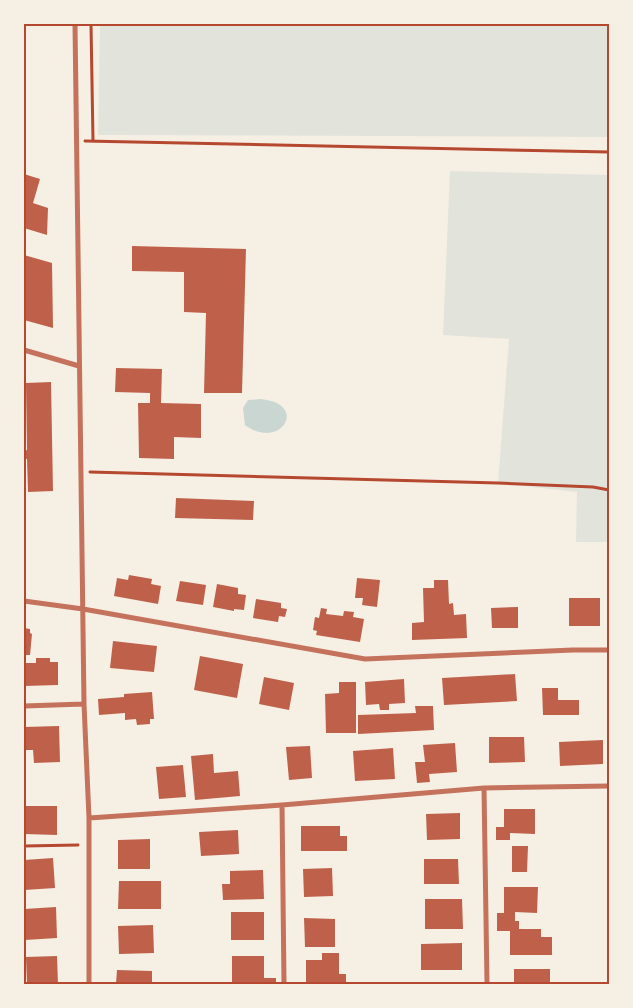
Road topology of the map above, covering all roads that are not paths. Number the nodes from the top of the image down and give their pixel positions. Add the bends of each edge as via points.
1 (76, 24) edge
2 (24, 350) edge
3 (79, 366) junction
4 (24, 601) edge
5 (83, 609) junction
6 (609, 650) edge
7 (84, 704) junction
8 (24, 706) edge
9 (609, 786) edge
10 (484, 788) junction
11 (282, 805) junction
12 (89, 818) junction
13 (89, 984) edge
14 (284, 984) edge
15 (487, 984) edge

1 - 3 street
2 - 3 street
3 - 5 street
4 - 5 street
5 - 6 street via 365,659
5 - 7 street
7 - 8 street
7 - 12 street
9 - 10 street
10 - 11 street
10 - 15 street
11 - 12 street
11 - 14 street
12 - 13 street

